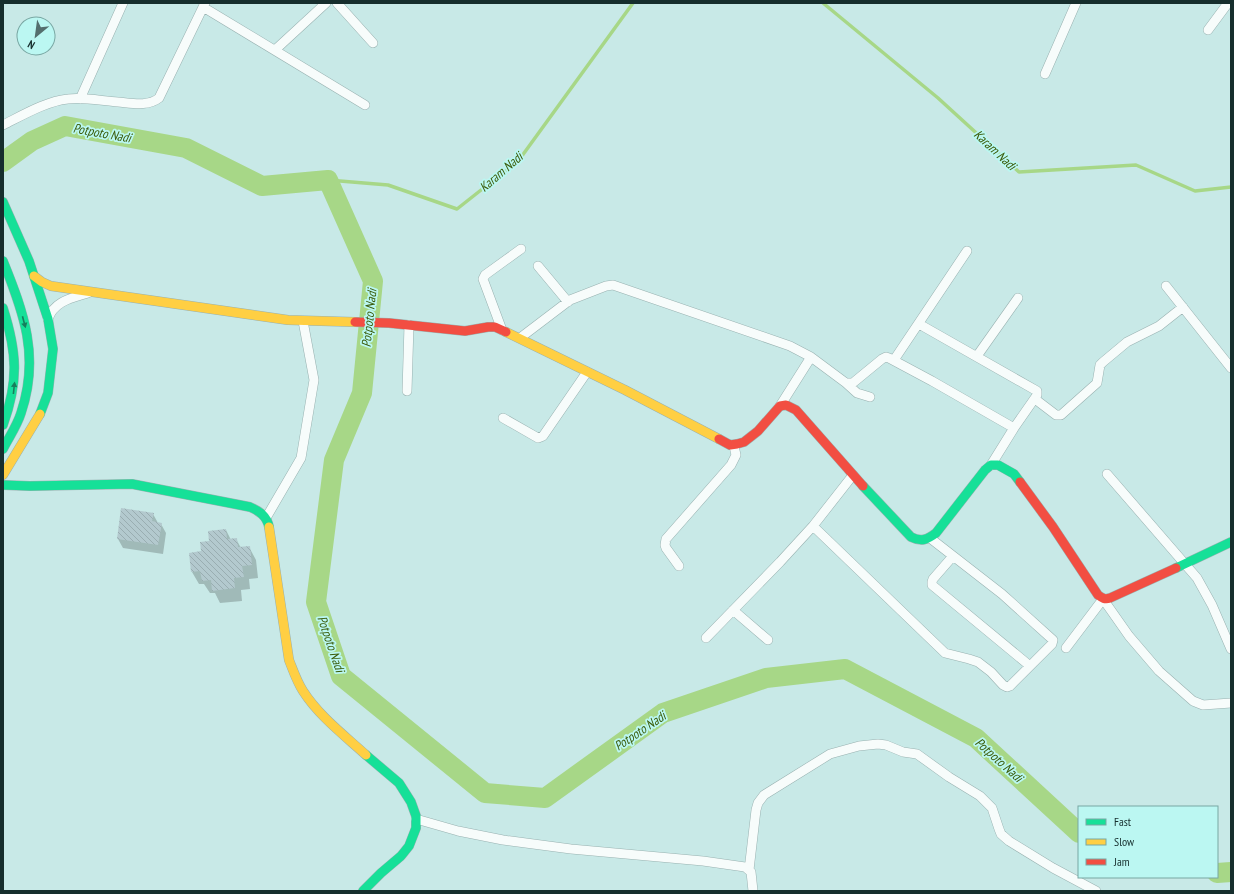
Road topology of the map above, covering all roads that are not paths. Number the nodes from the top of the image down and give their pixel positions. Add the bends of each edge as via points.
1 (123, 3) edge
2 (326, 3) edge
3 (336, 3) edge
4 (1076, 3) edge
5 (1228, 3) edge
6 (204, 5) edge
7 (1208, 30) dead end
8 (374, 43) dead end
9 (275, 50) junction
10 (1045, 74) dead end
11 (80, 99) junction
12 (365, 105) dead end
13 (3, 125) edge
14 (3, 202) edge
15 (521, 250) dead end
16 (967, 251) dead end
17 (3, 261) edge
18 (538, 266) dead end
19 (34, 276) junction
20 (1166, 286) dead end
21 (89, 292) junction
22 (1018, 298) dead end
23 (568, 302) junction
24 (1182, 307) junction
25 (3, 308) edge
26 (48, 319) junction
27 (303, 321) junction
28 (919, 324) junction
29 (409, 325) junction
30 (502, 330) junction
31 (520, 338) junction
32 (977, 356) junction
33 (811, 357) junction
34 (894, 360) junction
35 (1231, 368) edge
36 (587, 372) junction
37 (846, 383) junction
38 (407, 390) dead end
39 (870, 397) dead end
40 (1035, 399) junction
41 (780, 406) junction
42 (503, 418) dead end
43 (3, 425) edge
44 (1014, 428) junction
45 (734, 446) junction
46 (3, 449) edge
47 (991, 465) junction
48 (1107, 474) dead end
49 (3, 475) edge
50 (853, 475) junction
51 (3, 485) edge
52 (266, 518) junction
53 (813, 526) junction
54 (930, 538) junction
55 (1231, 542) edge
56 (953, 556) junction
57 (1184, 564) junction
58 (679, 566) dead end
59 (1103, 599) junction
60 (733, 610) junction
61 (706, 638) dead end
62 (768, 640) dead end
63 (1066, 648) dead end
64 (1231, 650) edge
65 (1031, 664) junction
66 (1041, 668) dead end
67 (1231, 703) edge
68 (416, 819) junction
69 (747, 869) junction
70 (363, 891) edge
71 (753, 891) edge
72 (1096, 891) edge

1 - 11 street
2 - 9 street
3 - 8 street
4 - 10 street
5 - 7 street
6 - 9 street
6 - 11 street via 156,101 142,104
9 - 12 street
11 - 13 street via 58,100
14 - 19 street
15 - 30 street via 485,275 484,279
16 - 28 street
17 -> 46 street via 13,285 27,335 30,358 29,381 21,414
18 - 23 street
19 - 21 street via 51,286
19 - 26 street
20 - 24 street
21 - 26 street via 58,304
21 - 27 street
22 - 32 street
23 - 31 street
23 - 33 street via 614,285 783,344
24 - 35 street
24 - 40 street via 1159,326 1127,342 1101,364 1097,383 1061,416
43 -> 25 street via 13,396 15,362 13,339
26 - 49 street via 53,349 48,393 39,417
27 - 29 street
27 - 52 street via 314,380 301,458
28 - 32 street
28 - 34 street
29 - 30 street via 465,331 492,327
29 - 38 street
30 - 31 street
31 - 36 street
32 - 40 street via 1035,389 1038,393
33 - 37 street
33 - 41 street
34 - 37 street via 884,358 854,382
34 - 44 street
36 - 42 street via 542,437 538,438
36 - 45 street via 727,445
37 - 39 street via 857,394
40 - 44 street
41 - 45 street via 748,440
41 - 50 street via 786,405 796,410
44 - 47 street
45 - 58 street via 736,455 731,465 666,540 666,548
47 - 54 street
47 - 59 street via 998,465 1014,474
48 - 57 street
50 - 53 street
50 - 54 street via 911,537 924,541
51 - 52 street via 132,484 250,507
52 - 68 street via 289,660 295,675 303,691 321,714 399,783 411,802
53 - 60 street
53 - 65 street via 945,653 978,662 1007,687
54 - 56 street
55 - 57 street
56 - 65 street via 933,579 932,585
56 - 65 street via 1002,594 1054,641
57 - 59 street
57 - 64 street via 1197,578 1212,605
59 - 63 street
59 - 67 street via 1159,671 1191,699 1203,705
60 - 61 street
60 - 62 street
65 - 66 street
68 - 69 street via 503,840 571,849 703,860
68 - 70 street via 410,846
69 - 71 street via 751,872
69 - 72 street via 756,810 764,795 833,753 858,746 882,744 917,754 980,796 992,808 999,829 1008,841

